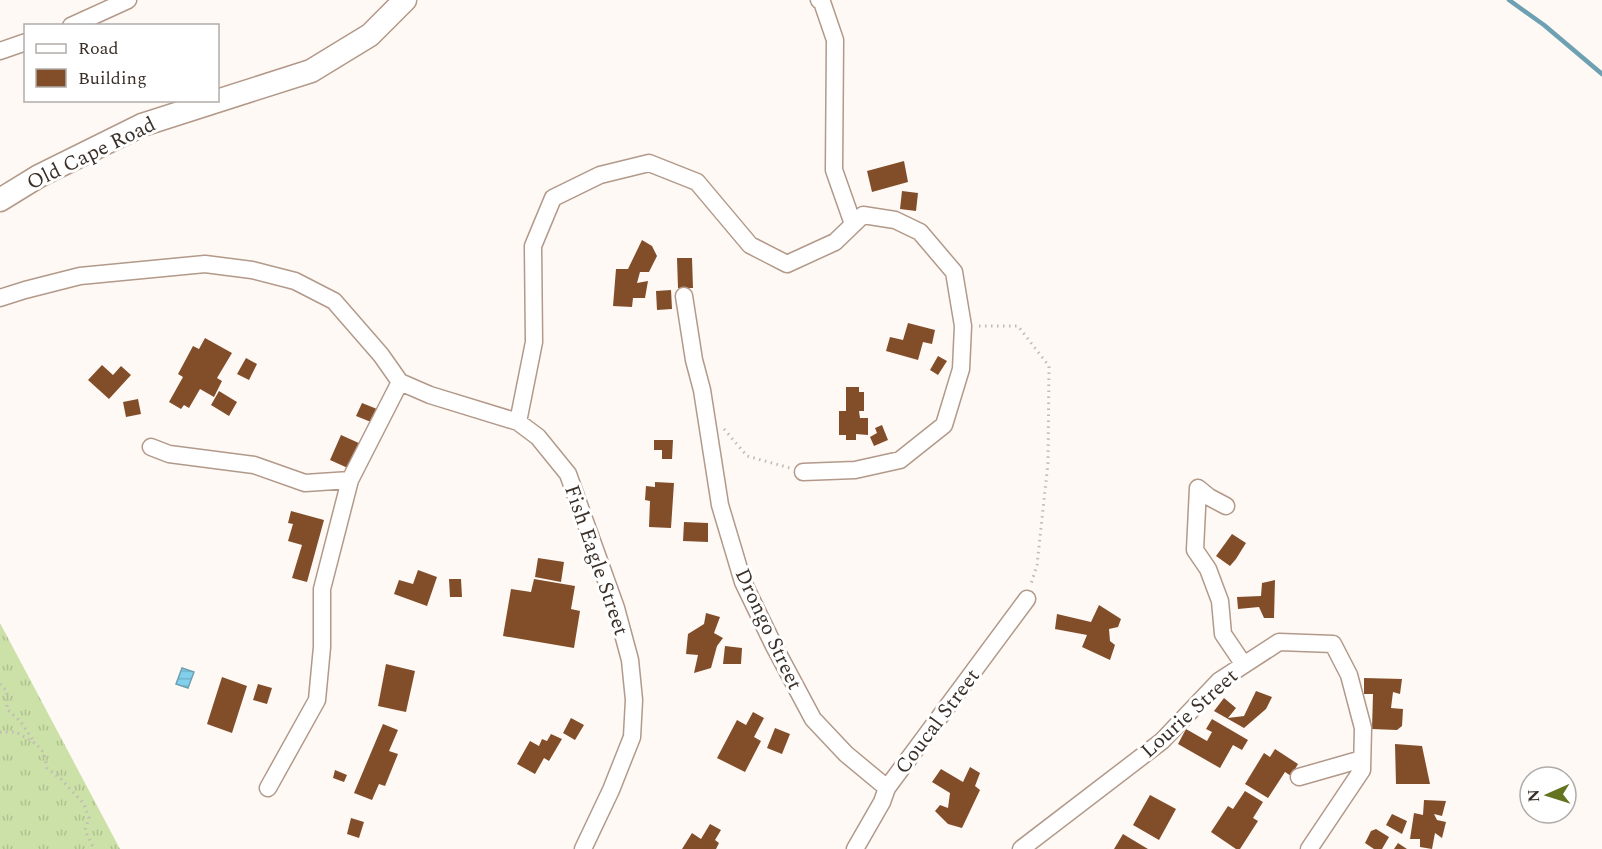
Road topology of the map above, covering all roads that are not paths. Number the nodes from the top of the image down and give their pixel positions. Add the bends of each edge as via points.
1 (128, 0) edge
2 (405, 0) edge
3 (819, 0) edge
4 (76, 24) edge
5 (24, 43) edge
6 (0, 51) edge
7 (219, 100) edge
8 (213, 102) edge
9 (0, 200) edge
10 (853, 224) junction
11 (684, 296) dead end
12 (0, 298) edge
13 (400, 382) junction
14 (518, 422) junction
15 (151, 447) dead end
16 (804, 472) road end
17 (350, 480) junction
18 (1226, 506) dead end
19 (1027, 599) road end
20 (1244, 665) junction
21 (1362, 759) junction
22 (1299, 777) dead end
23 (268, 788) dead end
24 (887, 788) junction
25 (1026, 848) edge
26 (583, 849) edge
27 (855, 849) edge
28 (1309, 849) edge

1 - 4 street
2 - 7 street, Old Cape Road via 370,35 311,70
3 - 10 street via 834,40 834,170
5 - 6 street
8 - 9 street, Old Cape Road via 142,125 39,176
10 - 14 street via 835,242 787,264 750,245 697,182 649,163 600,175 553,198 533,246 534,342
10 - 16 street via 863,215 895,220 920,232 954,272 963,326 961,369 944,425 900,460 855,470
11 - 24 street, Drongo Street via 720,505 743,582 813,719 846,754
12 - 13 street via 80,276 126,270 205,264 252,270 296,281 334,301
13 - 14 street, Fish Eagle Street
13 - 17 street
14 - 26 street, Fish Eagle Street via 538,437 568,474 616,608 630,660 632,736
15 - 17 street via 169,454 254,465 305,483
17 - 23 street via 322,589 317,700
18 - 20 street via 1198,488 1195,550 1208,569 1220,601 1223,634
19 - 24 street, Coucal Street
20 - 21 street, Lourie Street via 1279,642 1333,644 1349,675 1363,728
20 - 25 street, Lourie Street via 1219,681 1162,741
21 - 22 street
21 - 28 street, Lourie Street via 1362,770
24 - 27 street, Coucal Street

